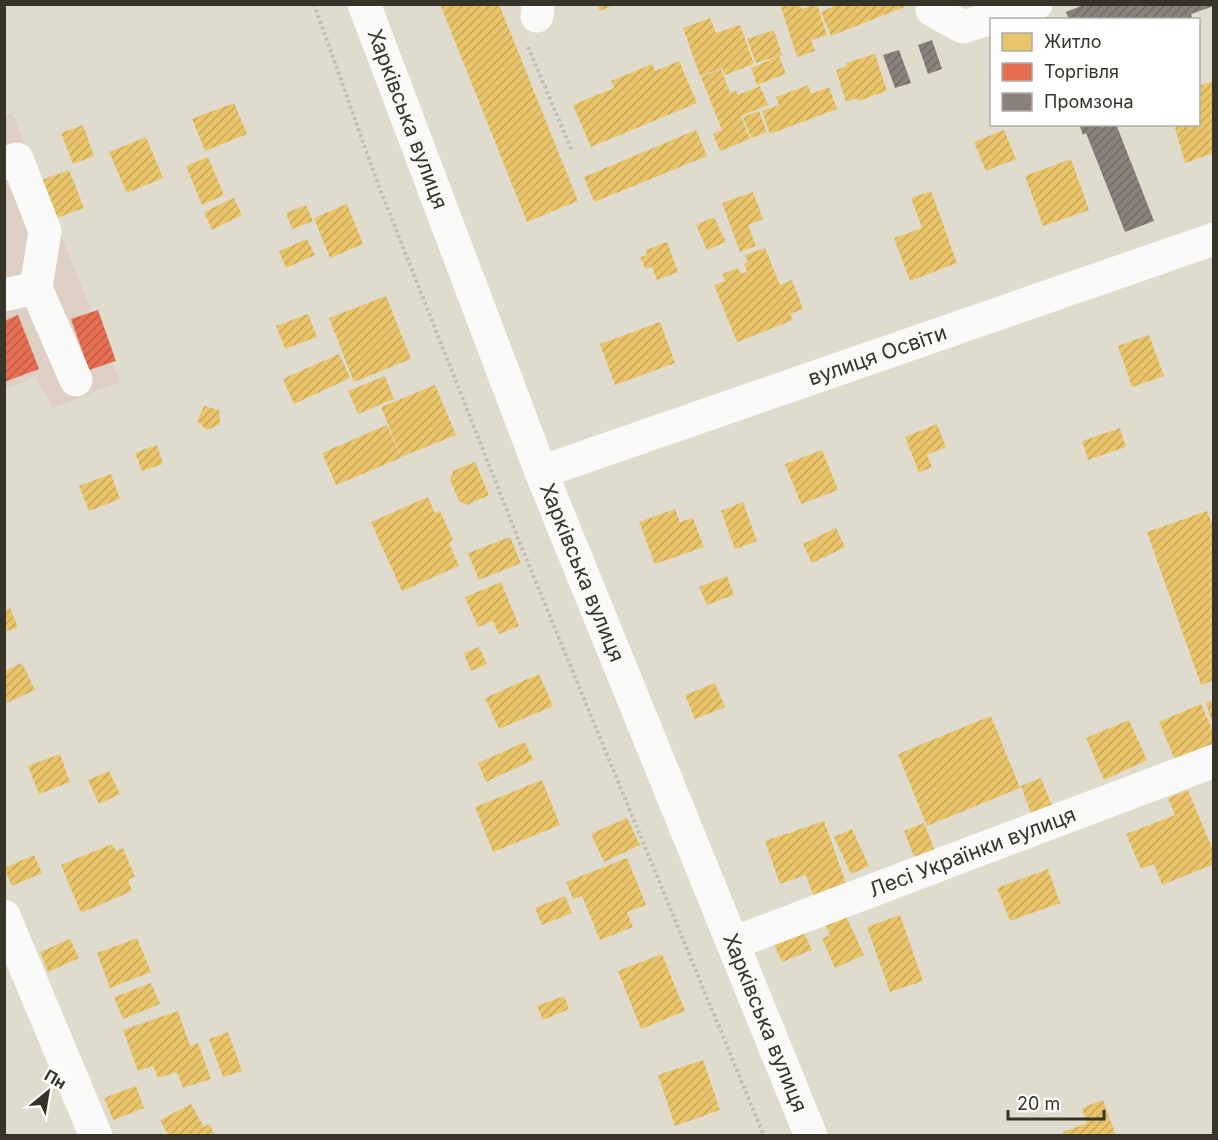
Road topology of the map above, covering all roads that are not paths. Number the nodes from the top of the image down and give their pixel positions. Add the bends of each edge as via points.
1 (364, 4) edge
2 (1036, 4) edge
3 (932, 10) dead end
4 (990, 18) edge
5 (992, 18) edge
6 (4, 164) edge
7 (1214, 239) edge
8 (36, 288) junction
9 (4, 295) edge
10 (76, 380) dead end
11 (541, 472) junction
12 (1214, 761) edge
13 (4, 916) edge
14 (733, 943) junction
15 (96, 1136) edge
16 (811, 1136) edge

1 - 11 street, Харківська вулиця
2 - 5 street
3 - 4 street via 963,27
6 - 8 street via 17,159 45,231
7 - 11 street, вулиця Освіти
8 - 9 street
8 - 10 street
11 - 14 street, Харківська вулиця
12 - 14 street, Лесі Українки вулиця
13 - 15 street
14 - 16 street, Харківська вулиця

